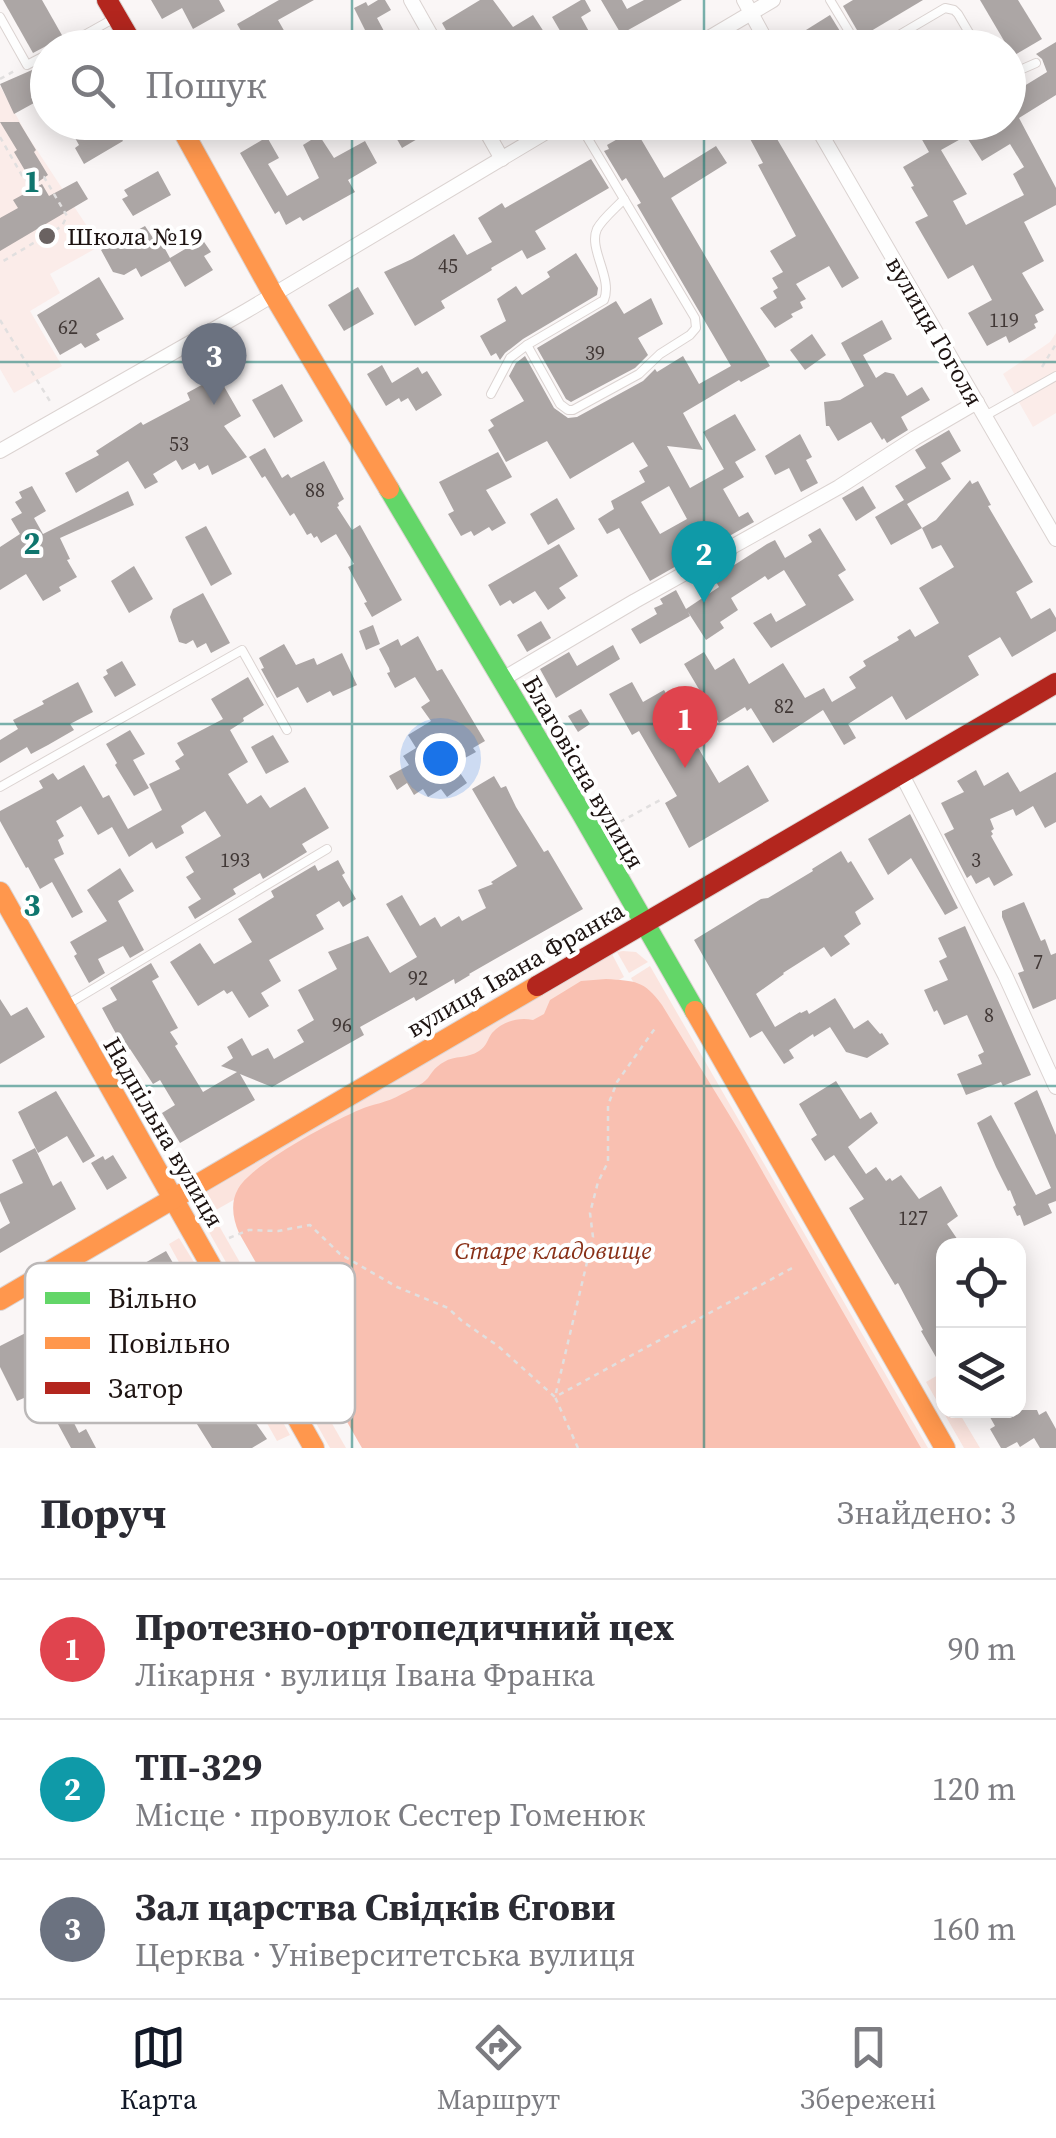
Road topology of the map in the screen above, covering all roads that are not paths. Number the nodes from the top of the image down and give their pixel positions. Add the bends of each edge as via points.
1 (411, 0) edge
2 (773, 0) edge
3 (830, 0) edge
4 (748, 6) edge
5 (112, 9) edge
6 (0, 17) edge
7 (84, 30) edge
8 (428, 30) edge
9 (716, 30) edge
10 (761, 30) edge
11 (848, 30) edge
12 (908, 30) edge
13 (967, 30) edge
14 (30, 63) edge
15 (1036, 63) dead end
16 (1026, 67) edge
17 (188, 140) edge
18 (491, 140) edge
19 (534, 140) edge
20 (589, 140) edge
21 (824, 140) edge
22 (502, 159) junction
23 (624, 199) junction
24 (273, 294) junction
25 (527, 345) junction
26 (1056, 376) edge
27 (490, 394) dead end
28 (976, 402) junction
29 (984, 416) junction
30 (0, 452) edge
31 (1056, 539) edge
32 (502, 680) junction
33 (1056, 683) edge
34 (287, 730) dead end
35 (901, 773) junction
36 (0, 787) edge
37 (327, 849) dead end
38 (0, 892) edge
39 (644, 924) junction
40 (64, 1006) junction
41 (1056, 1087) edge
42 (173, 1198) junction
43 (63, 1263) edge
44 (210, 1263) edge
45 (25, 1285) edge
46 (0, 1300) edge
47 (300, 1423) edge
48 (314, 1448) edge
49 (945, 1448) edge

1 - 8 street
2 - 4 street
3 - 11 lane
4 - 9 street
4 - 10 street
5 - 7 lane
6 - 14 lane
12 - 13 lane via 945,8
15 - 16 lane
17 - 24 main road, Благовісна вулиця
18 - 22 street
19 - 22 street
20 - 23 lane
21 - 28 street, вулиця Гоголя
22 - 24 street
23 - 25 lane via 596,232 604,300
23 - 25 lane via 695,318 694,332 639,374 574,410 560,404
24 - 30 street
24 - 32 main road, Благовісна вулиця
25 - 27 lane via 507,362
26 - 29 lane
28 - 29 street, вулиця Гоголя
28 - 32 street
29 - 31 street, вулиця Гоголя
32 - 39 main road, Благовісна вулиця
33 - 35 main road, вулиця Івана Франка
34 - 36 lane via 242,650
35 - 39 main road, вулиця Івана Франка
35 - 41 street
37 - 40 lane
38 - 40 main road, Надпільна вулиця
39 - 42 main road, вулиця Івана Франка
39 - 49 main road, Благовісна вулиця
40 - 42 main road, Надпільна вулиця
42 - 43 main road, вулиця Івана Франка
42 - 44 main road, Надпільна вулиця
45 - 46 main road, вулиця Івана Франка
47 - 48 main road, Надпільна вулиця

